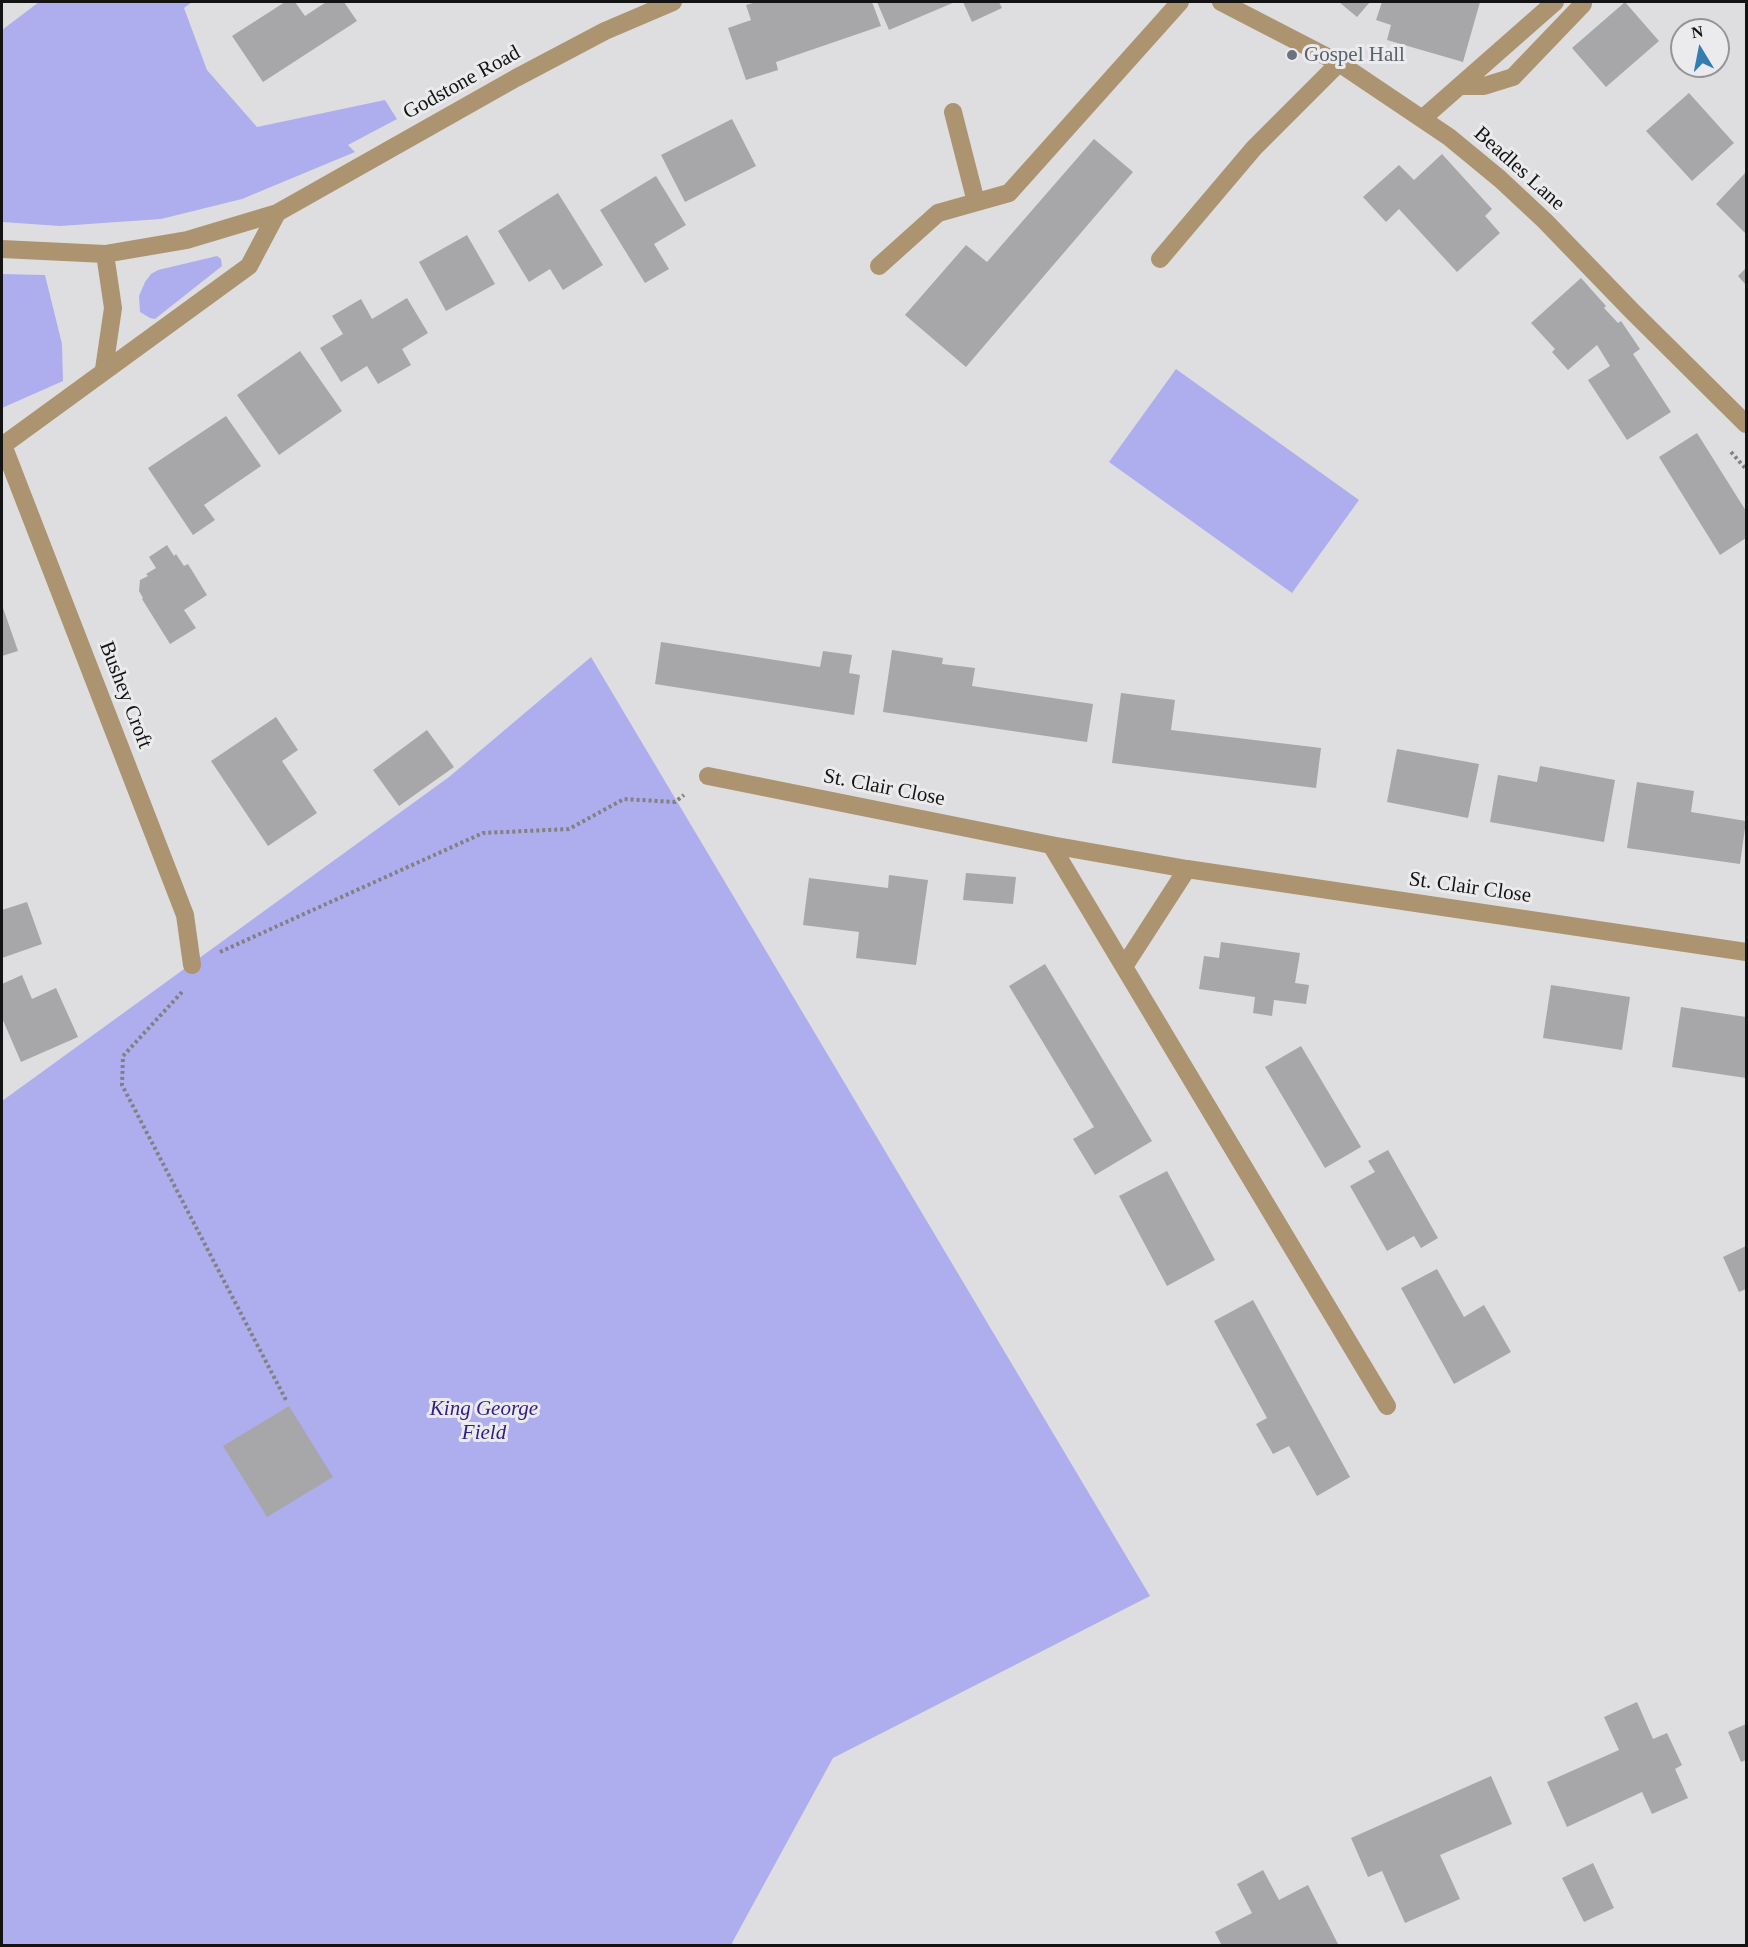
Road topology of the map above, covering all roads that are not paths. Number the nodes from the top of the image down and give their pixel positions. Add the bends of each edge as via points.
1 (673, 2) edge
2 (1180, 2) edge
3 (1221, 2) edge
4 (1555, 2) edge
5 (1583, 4) dead end
6 (1339, 63) junction
7 (1460, 86) junction
8 (953, 112) dead end
9 (1422, 119) junction
10 (976, 202) junction
11 (277, 213) junction
12 (2, 249) edge
13 (105, 254) junction
14 (1160, 259) dead end
15 (879, 266) dead end
16 (104, 369) junction
17 (1746, 424) edge
18 (2, 446) edge
19 (708, 776) road end
20 (1051, 845) junction
21 (1187, 869) junction
22 (1746, 952) edge
23 (192, 964) road end
24 (1125, 965) junction
25 (1387, 1406) dead end

1 - 11 street, Godstone Road via 605,31 516,78
2 - 10 street via 1009,193
3 - 6 street, Beadles Lane
4 - 7 street
5 - 7 street via 1513,77 1484,86
6 - 9 street, Beadles Lane
6 - 14 street via 1254,148
7 - 9 street
8 - 10 street
9 - 17 street, Beadles Lane via 1449,137 1545,221
10 - 15 street via 938,213
11 - 13 street, Godstone Road via 187,240
11 - 16 street via 249,266
12 - 13 street, Godstone Road
13 - 16 street via 114,308
16 - 18 street
18 - 23 street, Bushey Croft via 185,915
19 - 20 street, St. Clair Close
20 - 21 street, St. Clair Close
20 - 24 street
21 - 22 street, St. Clair Close
21 - 24 street
24 - 25 street

